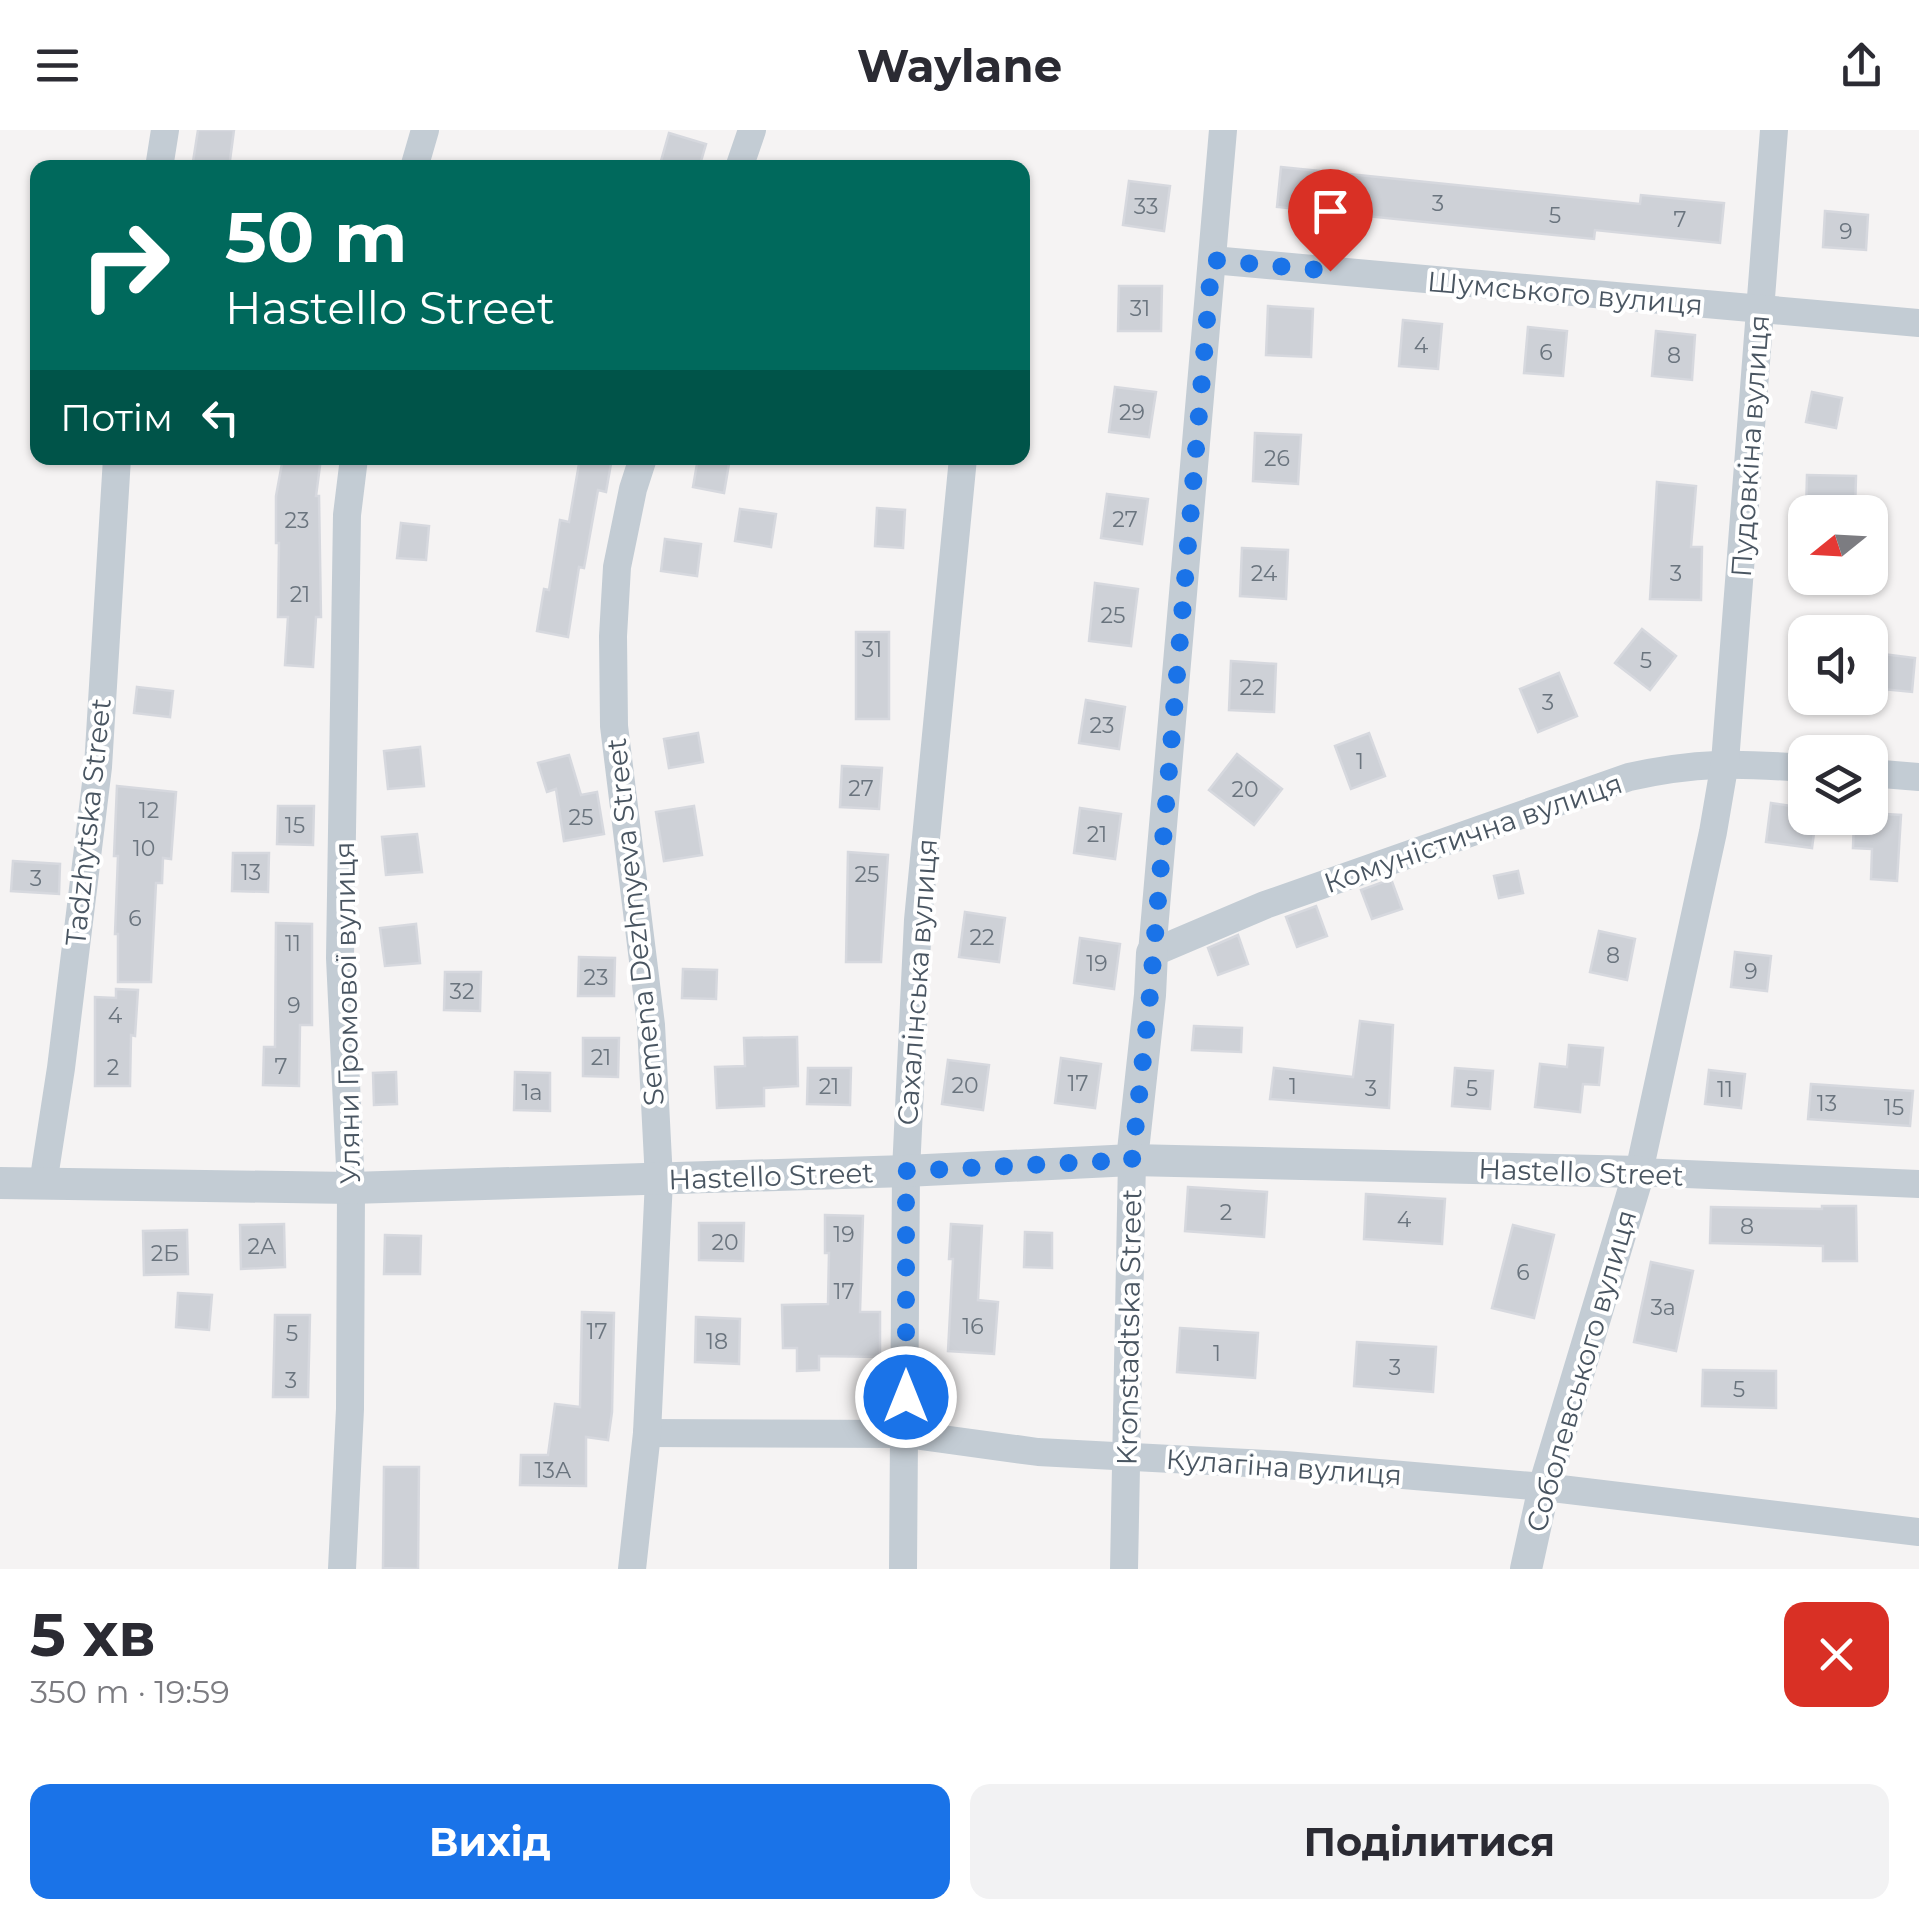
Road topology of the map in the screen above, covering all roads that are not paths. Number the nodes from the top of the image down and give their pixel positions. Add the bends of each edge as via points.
1 (165, 130) edge
2 (425, 130) edge
3 (752, 130) edge
4 (1223, 130) edge
5 (1774, 130) edge
6 (160, 160) edge
7 (416, 160) edge
8 (742, 160) edge
9 (1212, 260) junction
10 (1761, 311) junction
11 (1919, 323) edge
12 (117, 465) edge
13 (353, 465) edge
14 (641, 465) edge
15 (962, 465) edge
16 (1725, 762) junction
17 (1788, 767) edge
18 (1888, 774) edge
19 (1919, 777) edge
20 (1152, 953) junction
21 (1132, 1160) junction
22 (906, 1171) junction
23 (1639, 1172) junction
24 (658, 1180) junction
25 (0, 1183) edge
26 (43, 1184) junction
27 (1919, 1184) edge
28 (351, 1188) junction
29 (647, 1434) junction
30 (906, 1434) junction
31 (1127, 1457) junction
32 (1544, 1487) junction
33 (1919, 1532) edge
34 (342, 1569) edge
35 (632, 1569) edge
36 (903, 1569) edge
37 (1124, 1569) edge
38 (1526, 1569) edge

1 - 6 street
2 - 7 street
3 - 8 street
4 - 9 street, Kronstadtska Street
5 - 10 street, Пудовкіна вулиця
9 - 10 street, Шумського вулиця
9 - 20 street, Kronstadtska Street
10 - 11 street, Шумського вулиця
10 - 16 street, Пудовкіна вулиця
12 - 26 street, Tadzhytska Street via 98,766
13 - 28 street, Уляни Громової вулиця via 340,958
14 - 24 street, Semena Dezhnyeva Street via 617,568 614,726 651,1025
15 - 22 street, Сахалінська вулиця via 918,920
16 - 17 street, Комуністична вулиця
16 - 20 street, Комуністична вулиця via 1629,777 1265,905
16 - 23 street, Соболевського вулиця
18 - 19 street
20 - 21 street, Kronstadtska Street
21 - 22 street, Hastello Street
21 - 23 street, Hastello Street
21 - 31 street, Kronstadtska Street
22 - 24 street, Hastello Street
22 - 30 street, Сахалінська вулиця
23 - 27 street, Hastello Street
23 - 32 street, Соболевського вулиця
24 - 28 street, Hastello Street
24 - 29 street, Semena Dezhnyeva Street
25 - 26 street, Hastello Street
26 - 28 street, Hastello Street
28 - 34 street, Уляни Громової вулиця
29 - 30 street, Кулагіна вулиця
29 - 35 street, Semena Dezhnyeva Street
30 - 31 street, Кулагіна вулиця
30 - 36 street, Сахалінська вулиця
31 - 32 street, Кулагіна вулиця
31 - 37 street, Kronstadtska Street
32 - 33 street, Кулагіна вулиця
32 - 38 street, Соболевського вулиця

